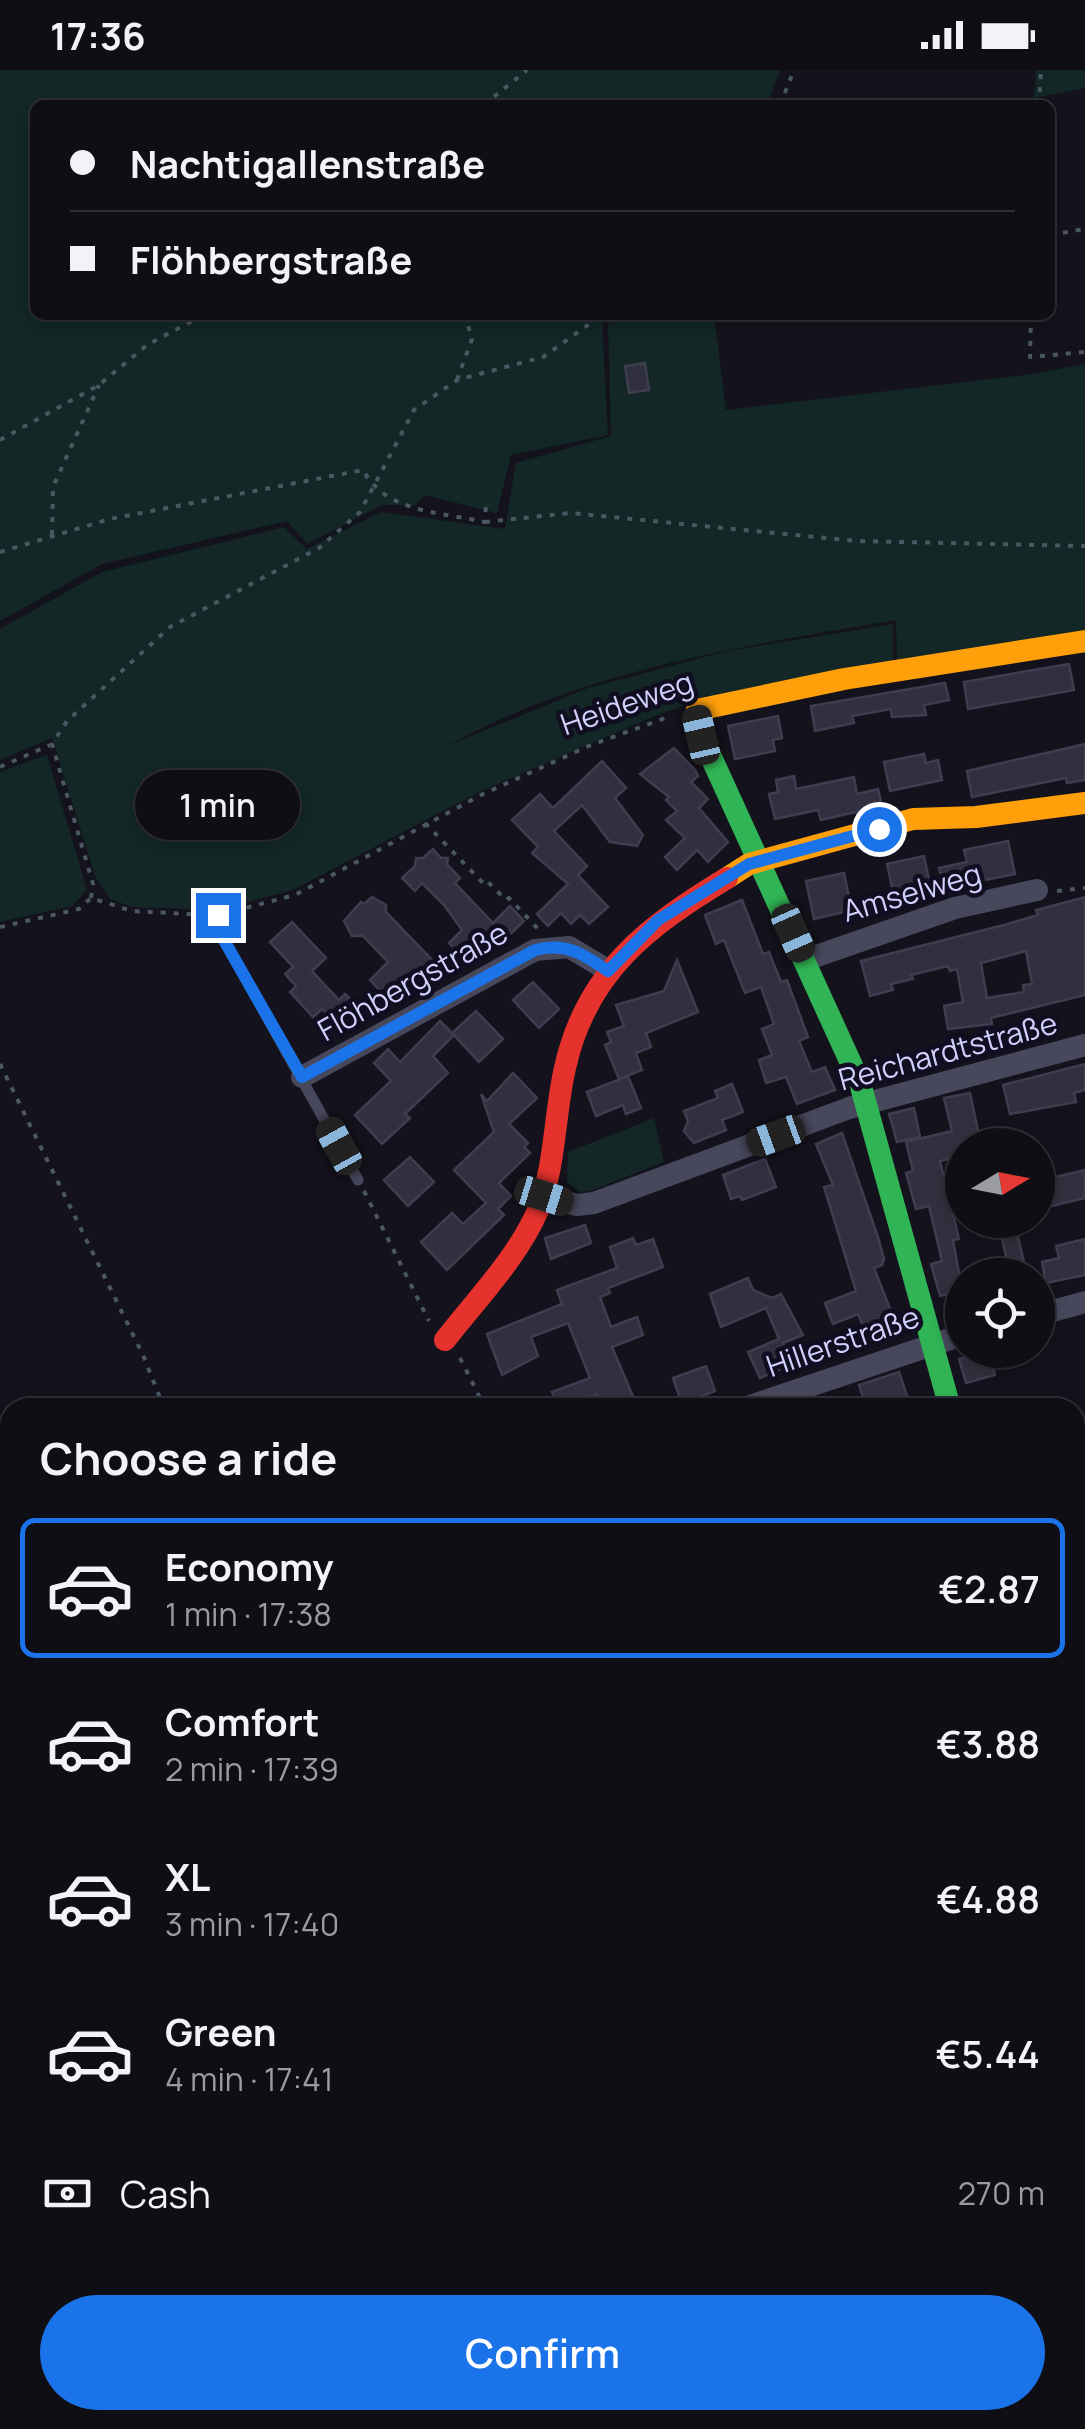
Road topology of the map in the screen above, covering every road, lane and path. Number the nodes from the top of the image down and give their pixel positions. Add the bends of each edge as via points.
1 (528, 70) edge
2 (794, 70) edge
3 (1040, 70) edge
4 (490, 100) edge
5 (782, 100) edge
6 (1039, 100) edge
7 (1085, 229) edge
8 (1055, 234) edge
9 (194, 320) edge
10 (467, 320) edge
11 (595, 320) edge
12 (1031, 320) edge
13 (1085, 352) edge
14 (457, 380) junction
15 (98, 385) junction
16 (0, 440) edge
17 (371, 486) junction
18 (486, 504) dead end
19 (485, 522) junction
20 (52, 534) junction
21 (1085, 546) edge
22 (0, 552) edge
23 (1085, 641) edge
24 (695, 710) junction
25 (52, 744) junction
26 (0, 768) edge
27 (1085, 803) edge
28 (425, 822) junction
29 (760, 862) junction
30 (1085, 888) edge
31 (1037, 890) joint
32 (92, 898) junction
33 (218, 915) junction
34 (0, 927) edge
35 (548, 947) junction
36 (805, 960) junction
37 (608, 971) junction
38 (1085, 1045) edge
39 (0, 1064) edge
40 (302, 1077) junction
41 (866, 1103) junction
42 (358, 1180) joint
43 (544, 1196) junction
44 (1085, 1302) edge
45 (1055, 1310) edge
46 (445, 1340) junction
47 (945, 1340) edge
48 (933, 1343) junction
49 (160, 1398) edge
50 (480, 1398) edge
51 (773, 1398) edge
52 (947, 1398) edge

1 - 4 path
2 - 5 path
3 - 6 path
7 - 8 path
9 - 15 path via 148,345
10 - 14 path via 472,338
11 - 14 path via 543,356
12 - 13 path via 1030,357
14 - 17 path via 414,410
15 - 16 path
15 - 20 path via 53,487
17 - 19 path via 390,502
17 - 20 path via 363,470
17 - 25 path via 360,512 319,548 170,628 67,720
18 - 19 path
19 - 21 path via 570,513 856,542
20 - 22 path
23 - 24 street, Heideweg
24 - 28 path, Heideweg via 590,745
24 - 29 street
25 - 26 path
25 - 32 path
27 - 29 street via 913,820
28 - 33 path, Heideweg via 294,895
28 - 35 path via 484,885 509,898 546,936
29 - 36 street
29 - 37 street via 658,920
30 - 31 path
31 - 36 street, Amselweg via 955,908
32 - 33 path, Heideweg via 132,911
32 - 34 path via 79,909
33 - 40 lane, Flöhbergstraße via 221,935
35 - 37 street, Flöhbergstraße via 575,949
35 - 40 street, Flöhbergstraße
36 - 41 street
37 - 43 street via 569,1051
38 - 41 street, Reichardtstraße
39 - 49 path
40 - 42 lane, Flöhbergstraße
41 - 43 street, Reichardtstraße via 594,1204
41 - 48 street
42 - 46 path
43 - 46 street via 522,1238
44 - 45 street
46 - 50 path
47 - 48 street, Hillerstraße
48 - 51 street, Hillerstraße
48 - 52 street

